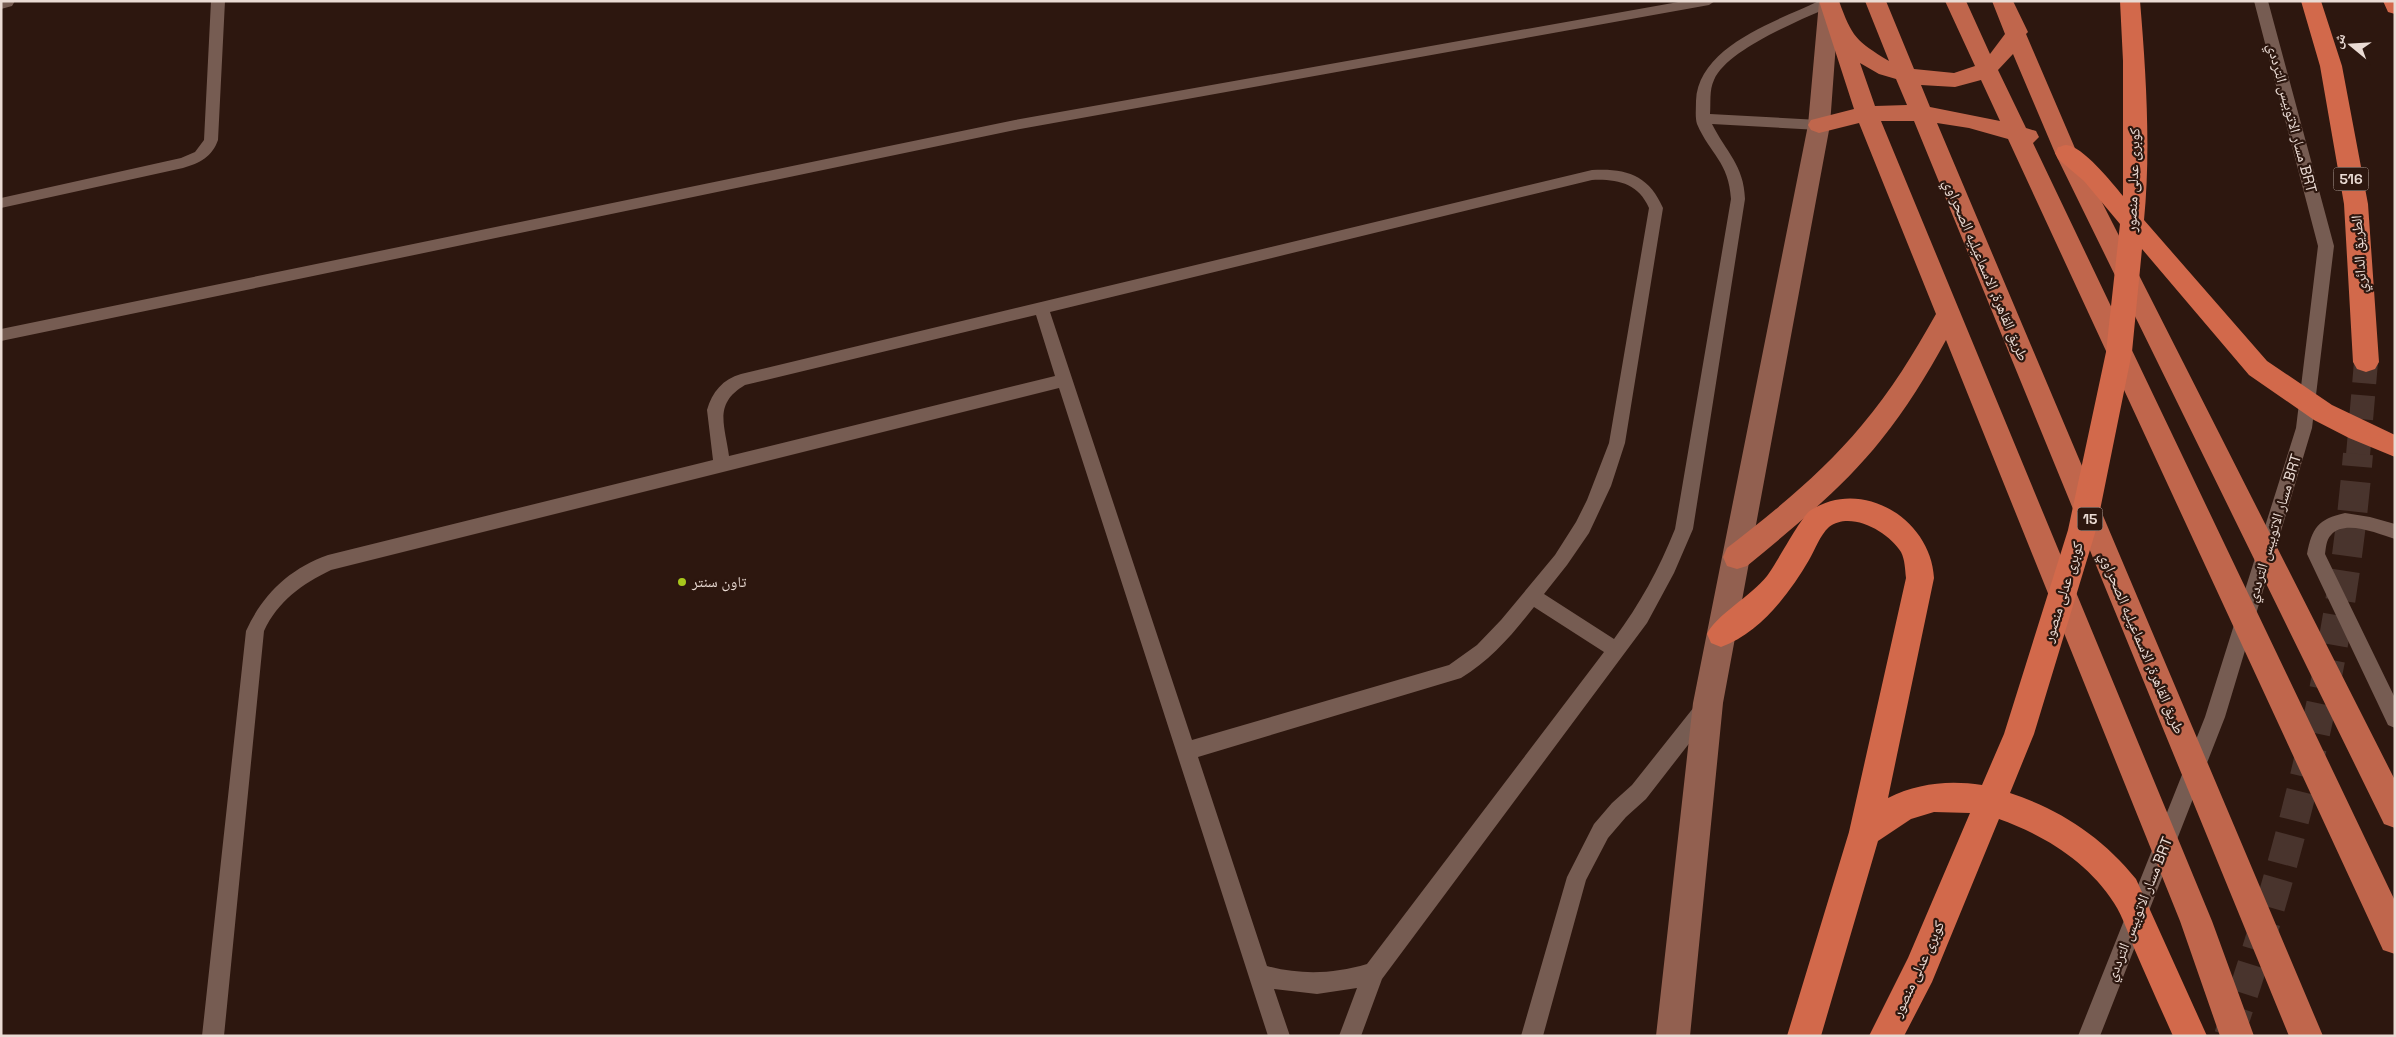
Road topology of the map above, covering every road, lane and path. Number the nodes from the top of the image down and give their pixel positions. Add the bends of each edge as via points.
1 (218, 1) edge
2 (1710, 1) edge
3 (1875, 1) edge
4 (1955, 1) edge
5 (2002, 1) edge
6 (2130, 1) edge
7 (2261, 1) edge
8 (2311, 1) edge
9 (2393, 1) edge
10 (1829, 2) edge
11 (2395, 6) edge
12 (1839, 32) junction
13 (2017, 32) junction
14 (1867, 114) junction
15 (1703, 119) junction
16 (1819, 125) junction
17 (2066, 153) junction
18 (1, 203) edge
19 (1041, 307) junction
20 (1948, 313) junction
21 (1, 335) edge
22 (2366, 362) tunnel mouth
23 (1065, 380) junction
24 (2395, 446) edge
25 (722, 466) junction
26 (2395, 532) edge
27 (1737, 557) junction
28 (1532, 596) junction
29 (1722, 634) junction
30 (1616, 650) junction
31 (1708, 703) junction
32 (2395, 718) edge
33 (1186, 751) junction
34 (2395, 813) edge
35 (1866, 832) junction
36 (2395, 938) edge
37 (1374, 972) junction
38 (1259, 975) junction
39 (213, 1036) edge
40 (1279, 1036) edge
41 (1350, 1036) edge
42 (1532, 1036) edge
43 (1673, 1036) edge
44 (1804, 1036) edge
45 (1886, 1036) edge
46 (2088, 1036) edge
47 (2190, 1036) edge
48 (2237, 1036) edge
49 (2306, 1036) edge

1 - 18 lane via 211,140 206,151 184,163
2 - 21 lane via 1015,125
3 - 49 highway, طريق القاهرة, الاسماعيليه الصحراوي / 15
4 - 36 highway
5 - 13 highway
6 - 45 highway, كوبرى عدلى منصور via 2136,197 2119,352 2082,530 2019,734 1920,970
7 - 46 lane, مسار الاتوبيس الترددي BRT via 2326,246 2304,428 2215,717
8 - 22 highway, الطريق الدائري / 516 via 2331,66 2356,204
9 - 11 highway
10 - 12 highway
10 - 15 lane via 1751,38 1717,65 1707,77
10 - 16 main road
12 - 13 highway via 1858,52 1887,69 1921,78 1955,80 1984,72 2001,56
12 - 14 highway
13 - 17 highway
14 - 16 highway
14 - 17 highway via 1932,114 1966,119 2016,133
14 - 20 highway
15 - 16 lane
15 - 30 lane via 1708,132 1731,163 1736,175 1738,198 1684,529 1656,592
16 - 27 main road
17 - 24 highway via 2092,175 2258,368 2320,413
17 - 34 highway
19 - 23 lane
19 - 25 lane via 741,380 722,394 715,410
19 - 28 lane via 1592,175 1606,174 1633,180 1653,197 1656,208 1617,443 1584,524 1567,552
20 - 27 highway via 1921,363 1886,414 1844,463 1794,511
20 - 48 highway via 2196,921
23 - 25 lane
23 - 33 lane
25 - 39 lane via 328,563 290,583 274,597 255,631
26 - 32 lane via 2357,520 2338,521 2324,528 2317,539 2316,554
27 - 29 main road
28 - 30 lane
28 - 33 lane via 1489,648 1454,672
29 - 31 main road
29 - 35 highway via 1775,587 1818,520 1832,513 1849,510 1868,513 1902,532 1914,546 1920,562 1920,578
30 - 37 lane
31 - 42 lane via 1639,792 1601,831 1588,853 1577,877
31 - 43 main road
33 - 38 lane
35 - 44 highway
35 - 47 highway via 1884,816 1908,804 1932,798 1990,801 2020,810 2049,824 2084,848 2126,891
37 - 38 lane via 1347,982 1317,985 1288,983
37 - 41 lane
38 - 40 lane

